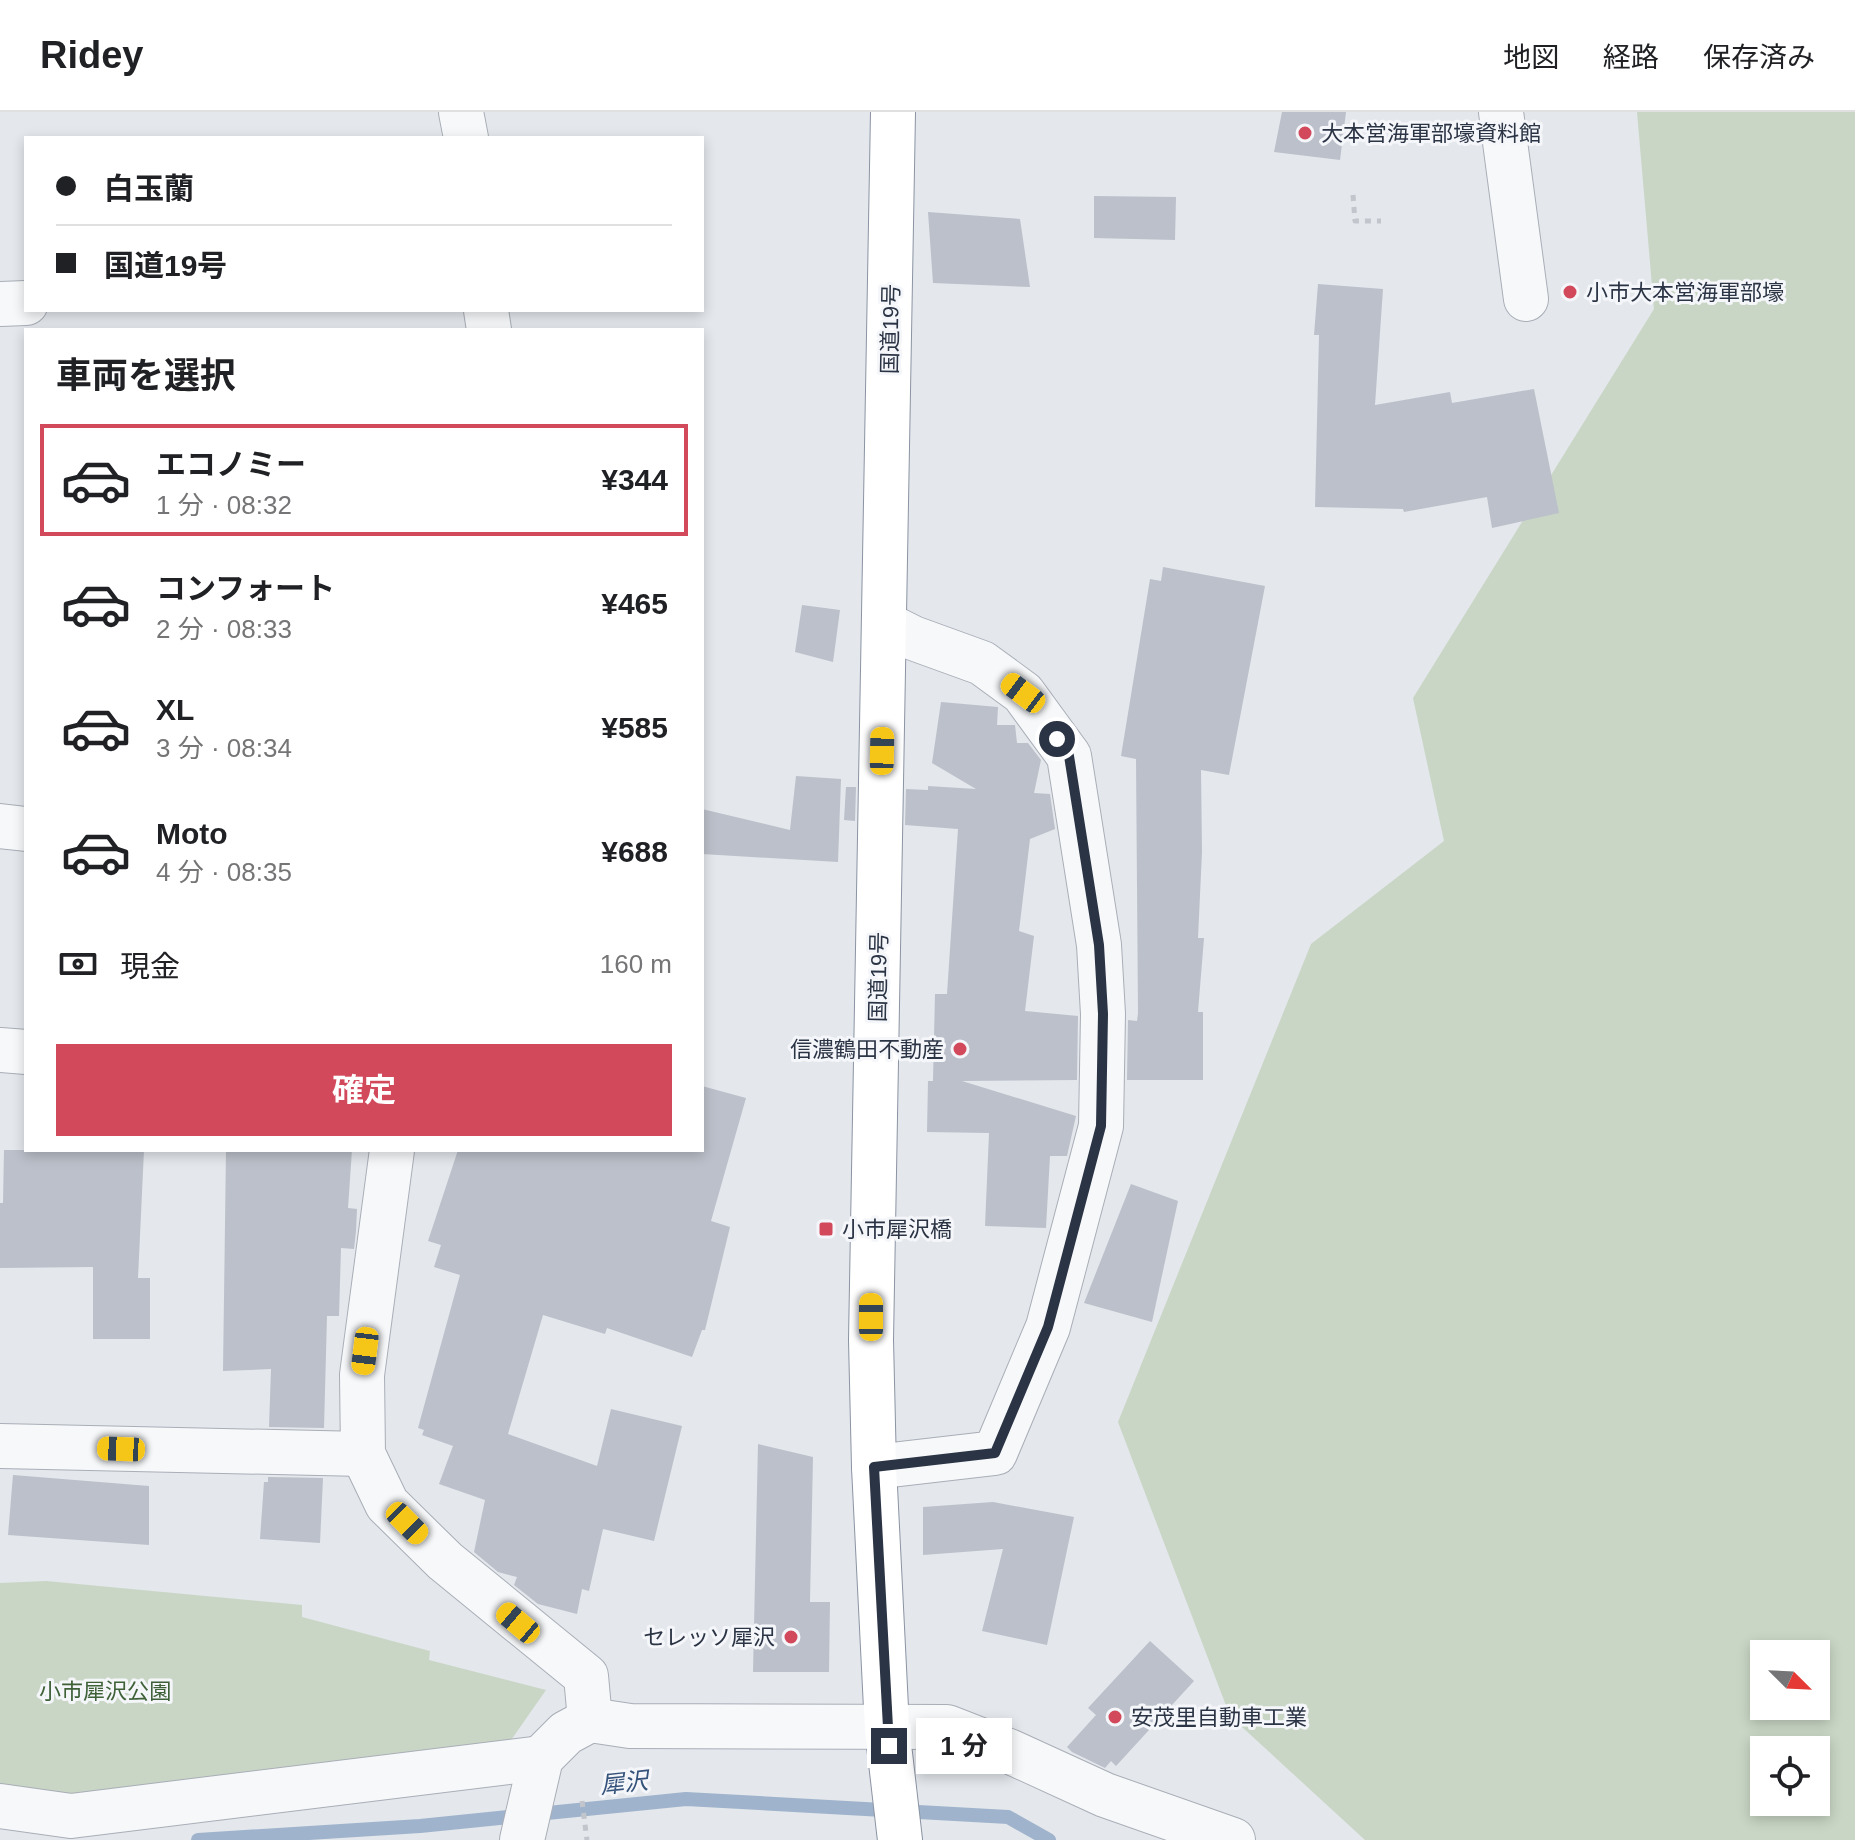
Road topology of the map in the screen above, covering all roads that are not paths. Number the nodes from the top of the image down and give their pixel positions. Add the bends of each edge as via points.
1 (461, 112) edge
2 (893, 112) edge
3 (1501, 112) edge
4 (466, 136) edge
5 (1526, 299) dead end
6 (24, 303) edge
7 (0, 304) edge
8 (885, 624) junction
9 (0, 826) edge
10 (24, 829) edge
11 (0, 1050) edge
12 (24, 1052) edge
13 (392, 1152) edge
14 (0, 1446) edge
15 (363, 1454) junction
16 (874, 1467) junction
17 (590, 1720) junction
18 (889, 1746) junction
19 (538, 1767) junction
20 (0, 1806) edge
21 (522, 1840) edge
22 (900, 1840) edge
23 (1233, 1840) edge

1 - 4 street
2 - 8 highway, 国道19号
3 - 5 street
6 - 7 street
8 - 16 highway, 国道19号 via 871,1293
8 - 16 street via 982,663 1023,693 1069,756 1099,945 1103,1014 1101,1126 1048,1327 995,1453
9 - 10 street
11 - 12 street
13 - 15 street via 362,1375
14 - 15 street
15 - 17 street via 387,1504 457,1571 586,1676
16 - 18 highway, 国道19号
17 - 18 street
17 - 19 street via 566,1733
18 - 22 highway, 国道19号
18 - 23 street via 947,1727 1105,1795
19 - 20 street via 71,1816
19 - 21 street

